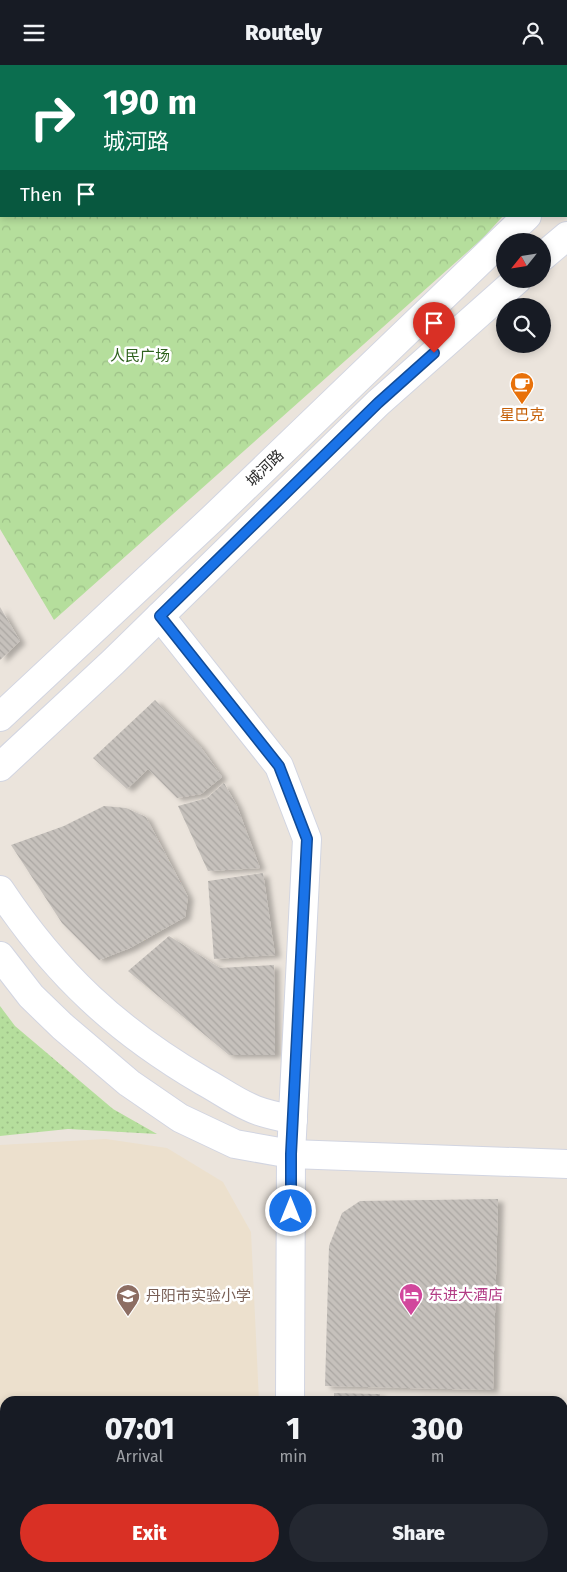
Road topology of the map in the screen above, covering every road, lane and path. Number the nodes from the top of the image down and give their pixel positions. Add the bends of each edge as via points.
1 (526, 217) edge
2 (567, 236) edge
3 (551, 249) edge
4 (508, 288) edge
5 (160, 616) junction
6 (0, 717) edge
7 (0, 767) edge
8 (0, 890) edge
9 (0, 956) edge
10 (293, 1120) junction
11 (291, 1154) junction
12 (567, 1164) edge
13 (290, 1396) edge

1 - 6 main road, 城河路
2 - 3 main road
4 - 5 main road via 378,403
5 - 7 main road
5 - 10 main road via 279,766 307,839
8 - 10 main road via 27,931 82,992 131,1033 176,1065 250,1108
9 - 11 main road via 31,996 62,1026 129,1083 180,1118 235,1144
10 - 11 main road
11 - 12 main road
11 - 13 main road

